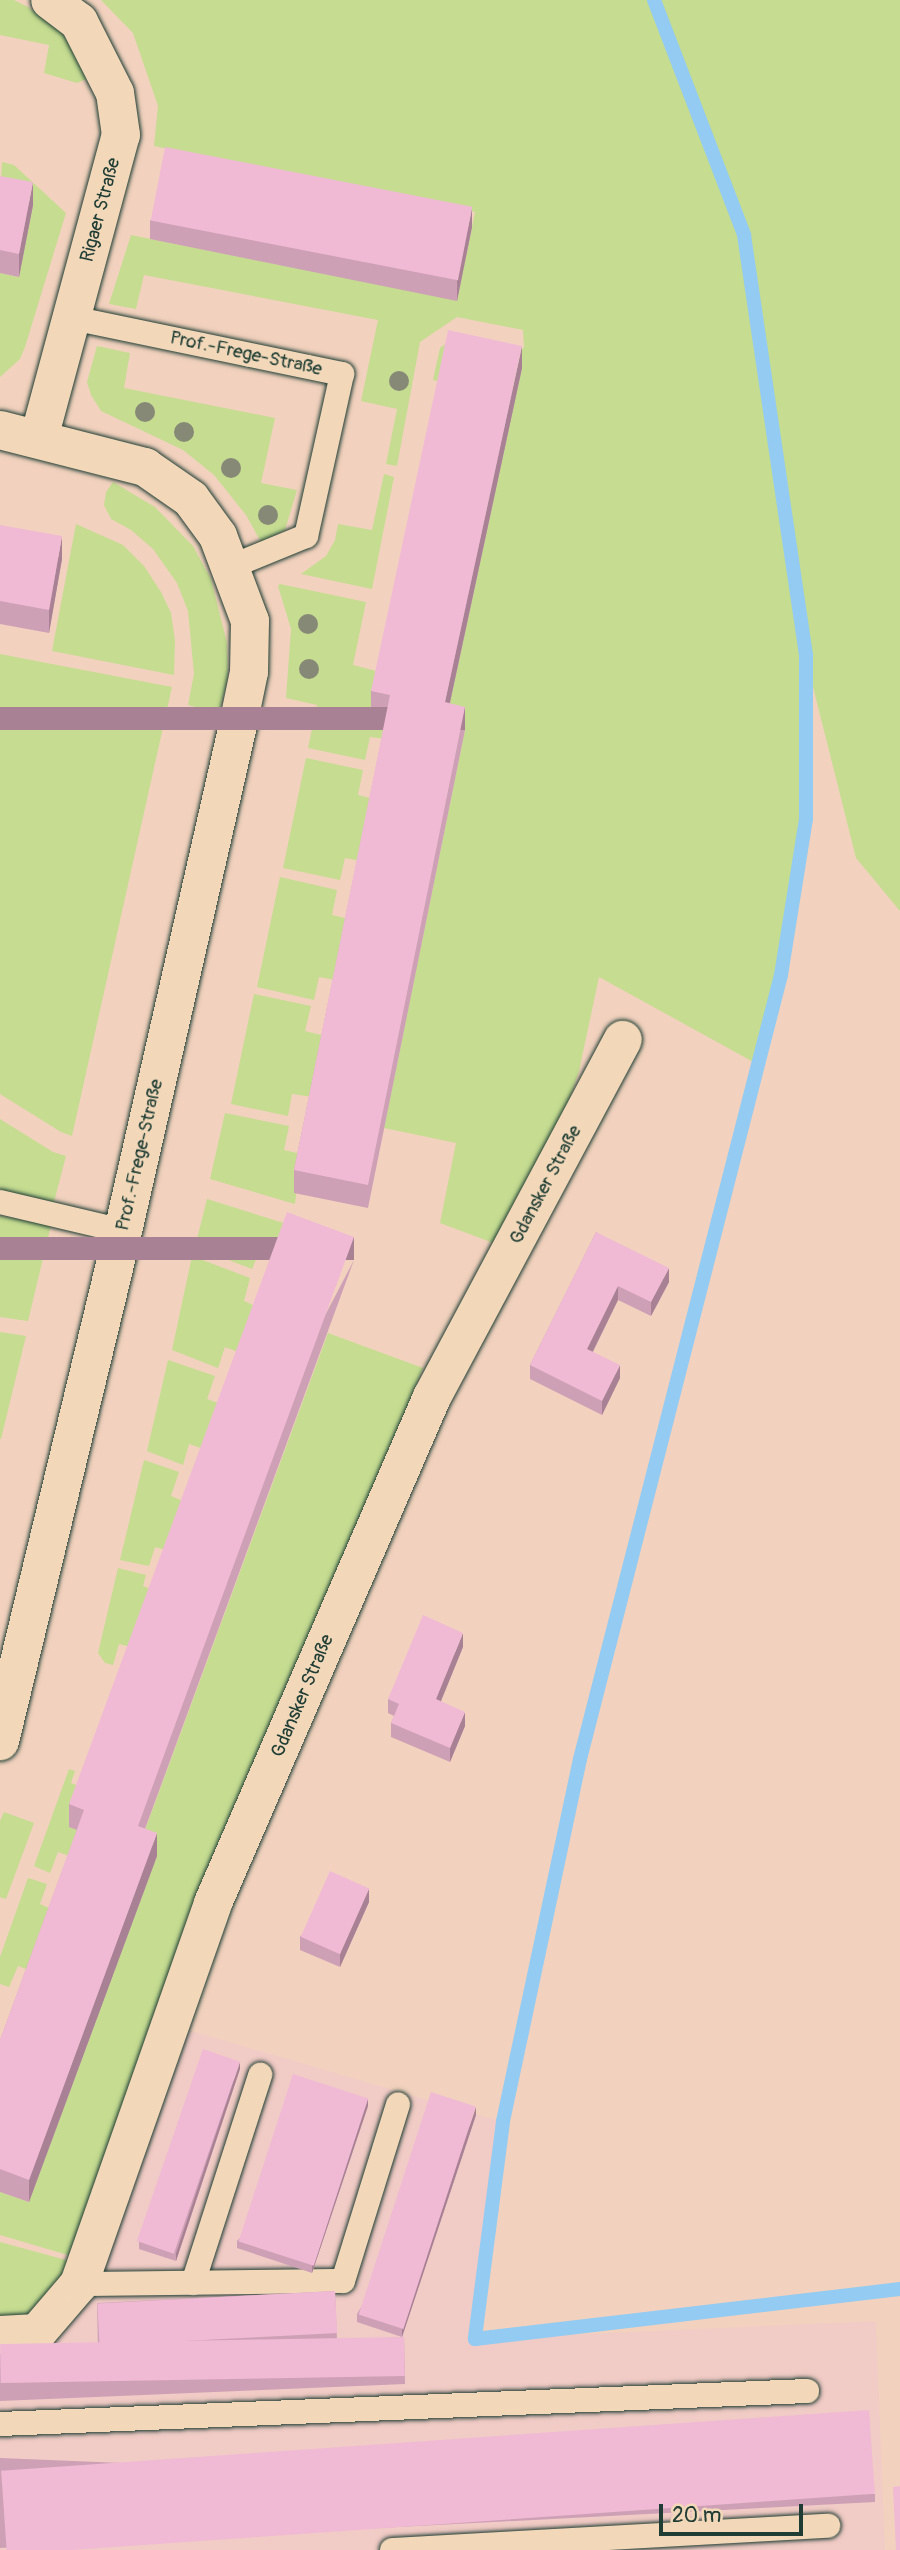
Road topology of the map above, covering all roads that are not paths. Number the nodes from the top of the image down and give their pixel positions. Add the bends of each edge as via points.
1 (50, 0) edge
2 (72, 318) junction
3 (0, 430) edge
4 (39, 438) junction
5 (230, 567) junction
6 (623, 1041) dead end
7 (0, 1202) edge
8 (123, 1231) junction
9 (0, 1741) edge
10 (260, 2075) dead end
11 (398, 2104) dead end
12 (193, 2283) junction
13 (79, 2284) junction
14 (0, 2335) edge
15 (807, 2391) dead end
16 (0, 2424) edge
17 (828, 2526) dead end
18 (392, 2550) edge

1 - 2 street, Rigaer Straße via 79,22 115,93 121,135
2 - 4 street, Rigaer Straße
2 - 5 lane, Prof.-Frege-Straße via 342,374 306,536
3 - 4 street, Prof.-Frege-Straße
4 - 5 street, Prof.-Frege-Straße via 145,467 191,499 218,536
5 - 8 street, Prof.-Frege-Straße via 250,621 249,672
6 - 13 street, Gdansker Straße via 432,1396 213,1903
7 - 8 lane
8 - 9 street, Prof.-Frege-Straße
10 - 12 lane
11 - 12 lane via 343,2281
12 - 13 lane
13 - 14 street, Gdansker Straße via 37,2333
15 - 16 lane
17 - 18 lane

